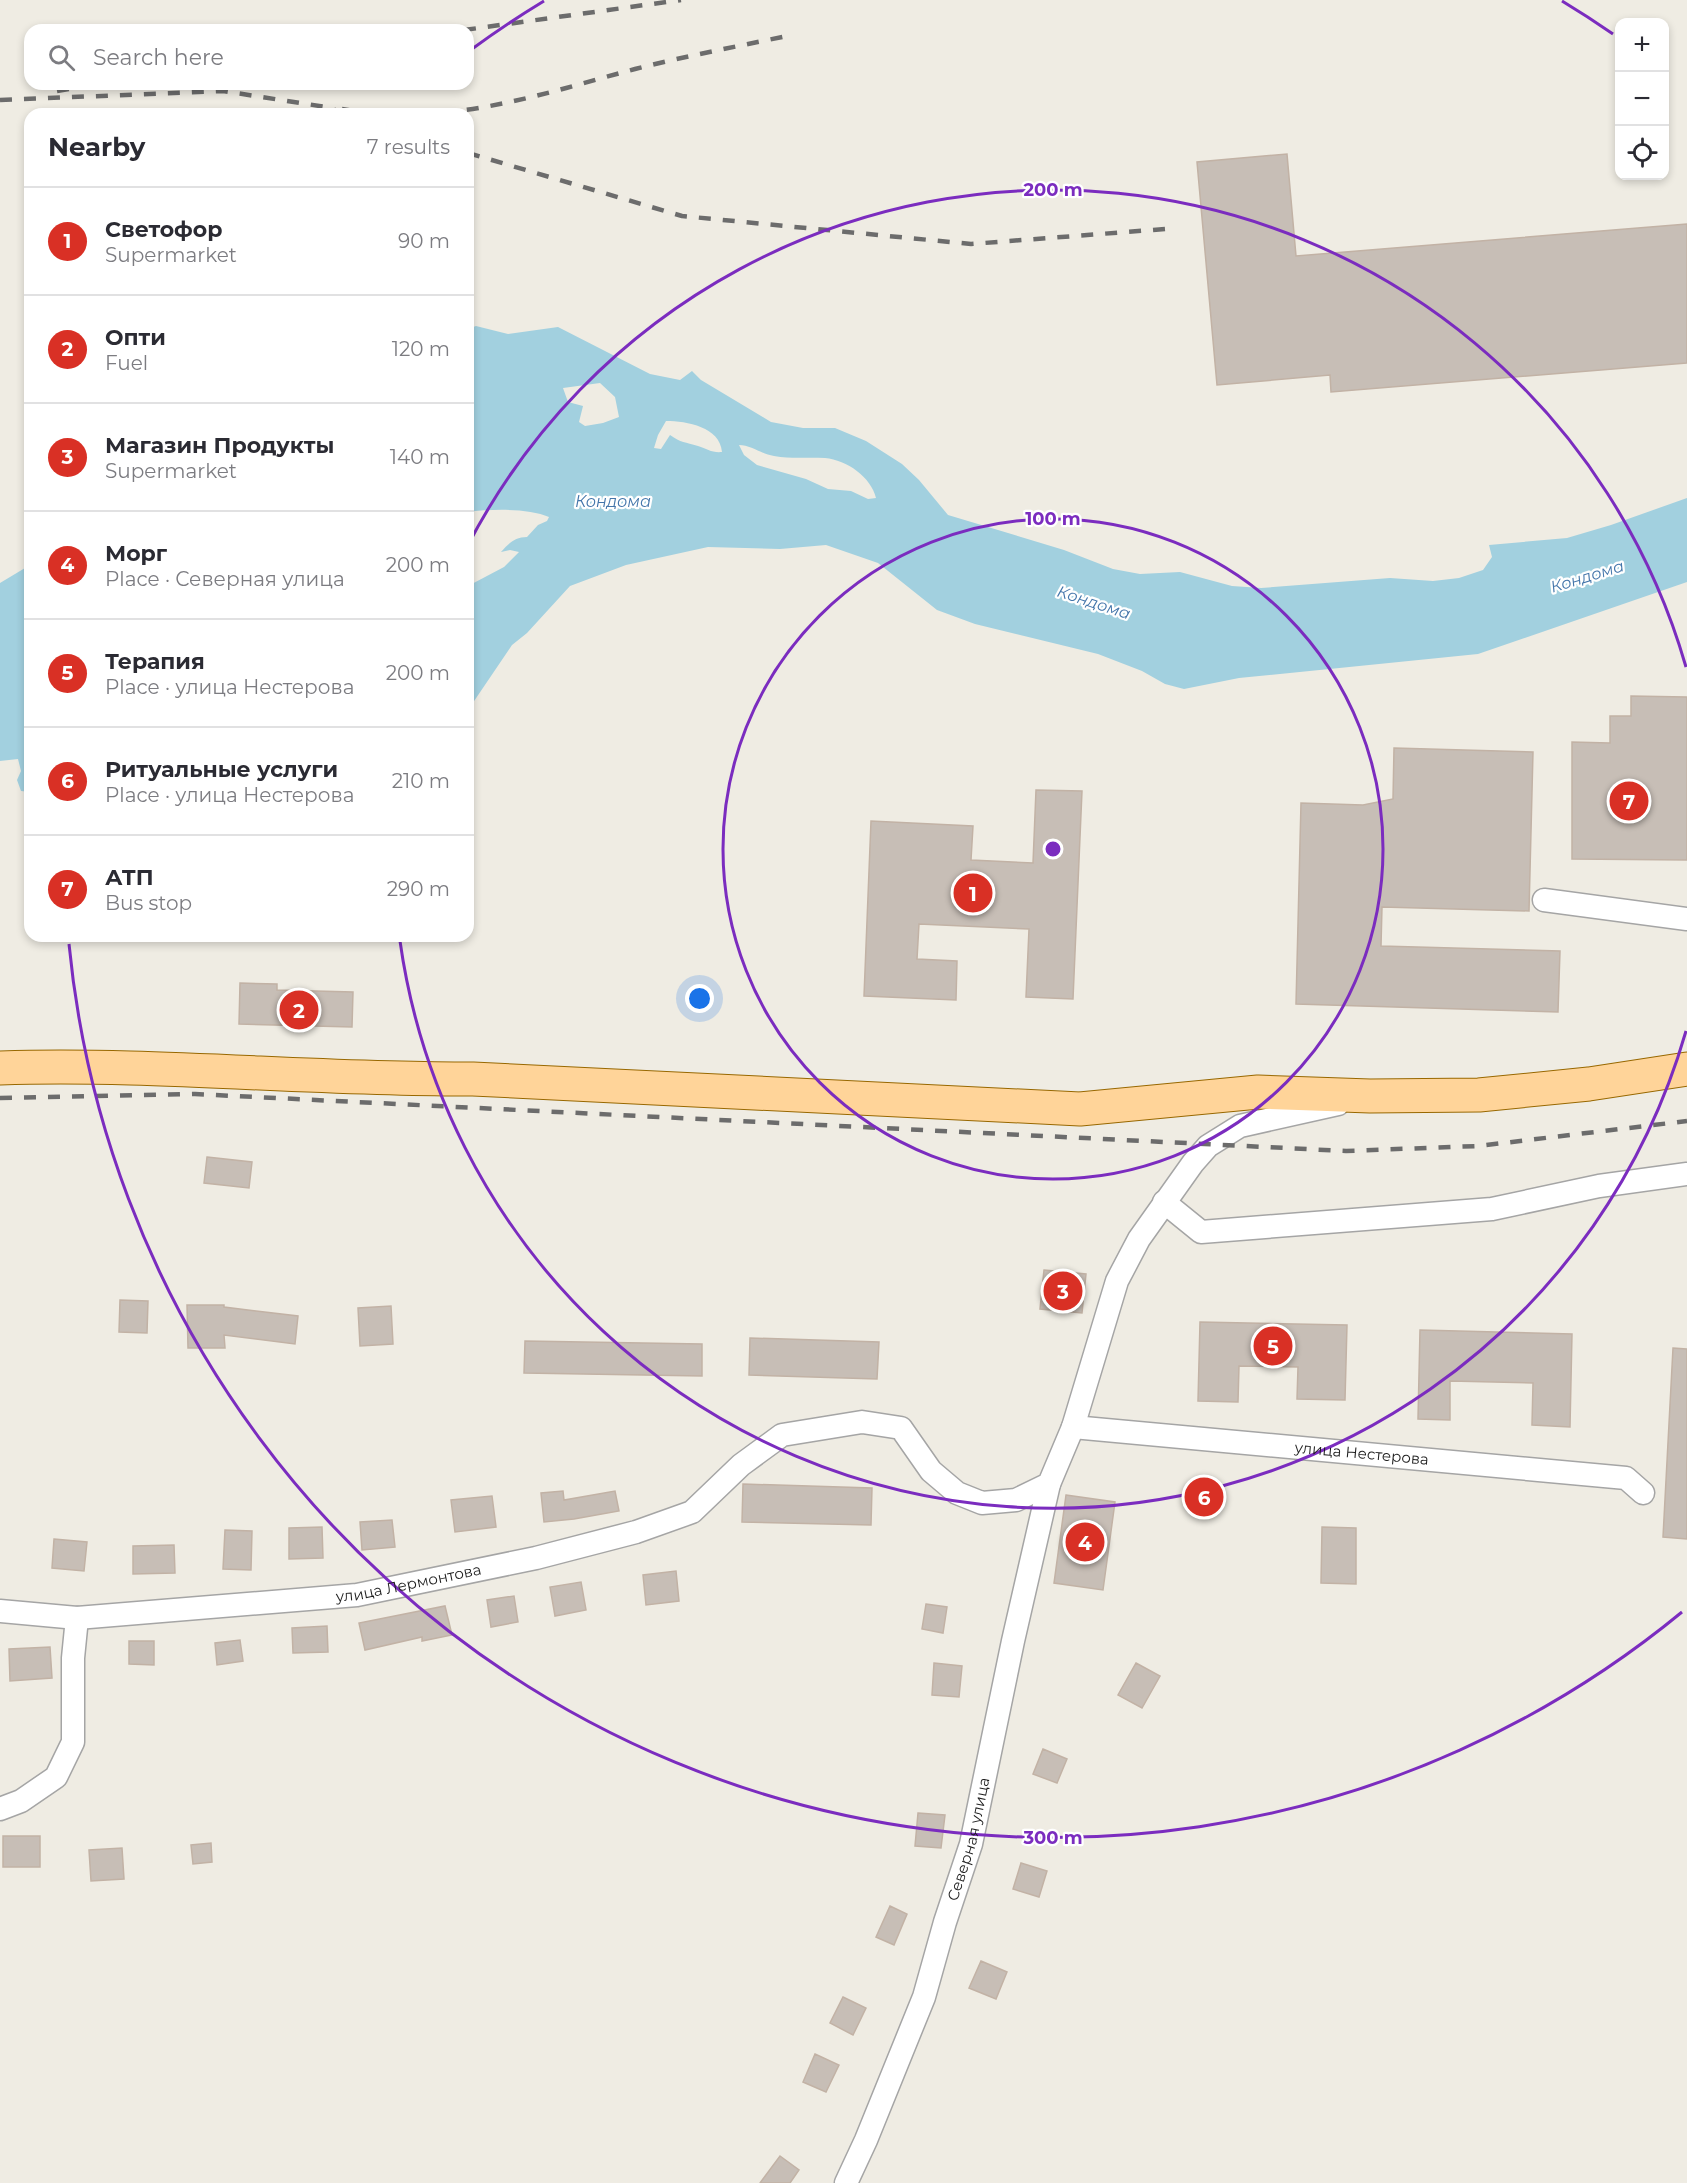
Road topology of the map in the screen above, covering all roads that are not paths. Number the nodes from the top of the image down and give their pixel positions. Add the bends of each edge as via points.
1 (1544, 900) dead end
2 (1687, 919) edge
3 (0, 1059) edge
4 (63, 1067) junction
5 (0, 1068) edge
6 (1687, 1069) edge
7 (1370, 1096) junction
8 (1687, 1174) edge
9 (1164, 1202) junction
10 (1073, 1427) junction
11 (1049, 1484) junction
12 (1643, 1493) dead end
13 (0, 1611) edge
14 (77, 1618) junction
15 (0, 1809) edge
16 (846, 2183) edge

1 - 2 street
3 - 4 main road
4 - 5 main road
4 - 7 main road via 473,1079 1080,1109 1258,1092
6 - 7 main road via 1479,1095
7 - 9 street via 1240,1126 1208,1146
8 - 9 street via 1599,1186 1492,1209 1236,1231 1201,1232
9 - 10 street via 1117,1281
10 - 11 street
10 - 12 street, улица Нестерова via 1626,1478
11 - 14 street, улица Лермонтова via 1016,1500 982,1503 957,1493 931,1471 901,1428 862,1422 782,1435 741,1465 692,1512 570,1549 357,1595
11 - 16 street, Северная улица via 971,1844 924,1997
13 - 14 street, улица Лермонтова
14 - 15 street via 73,1743 56,1777 21,1801

